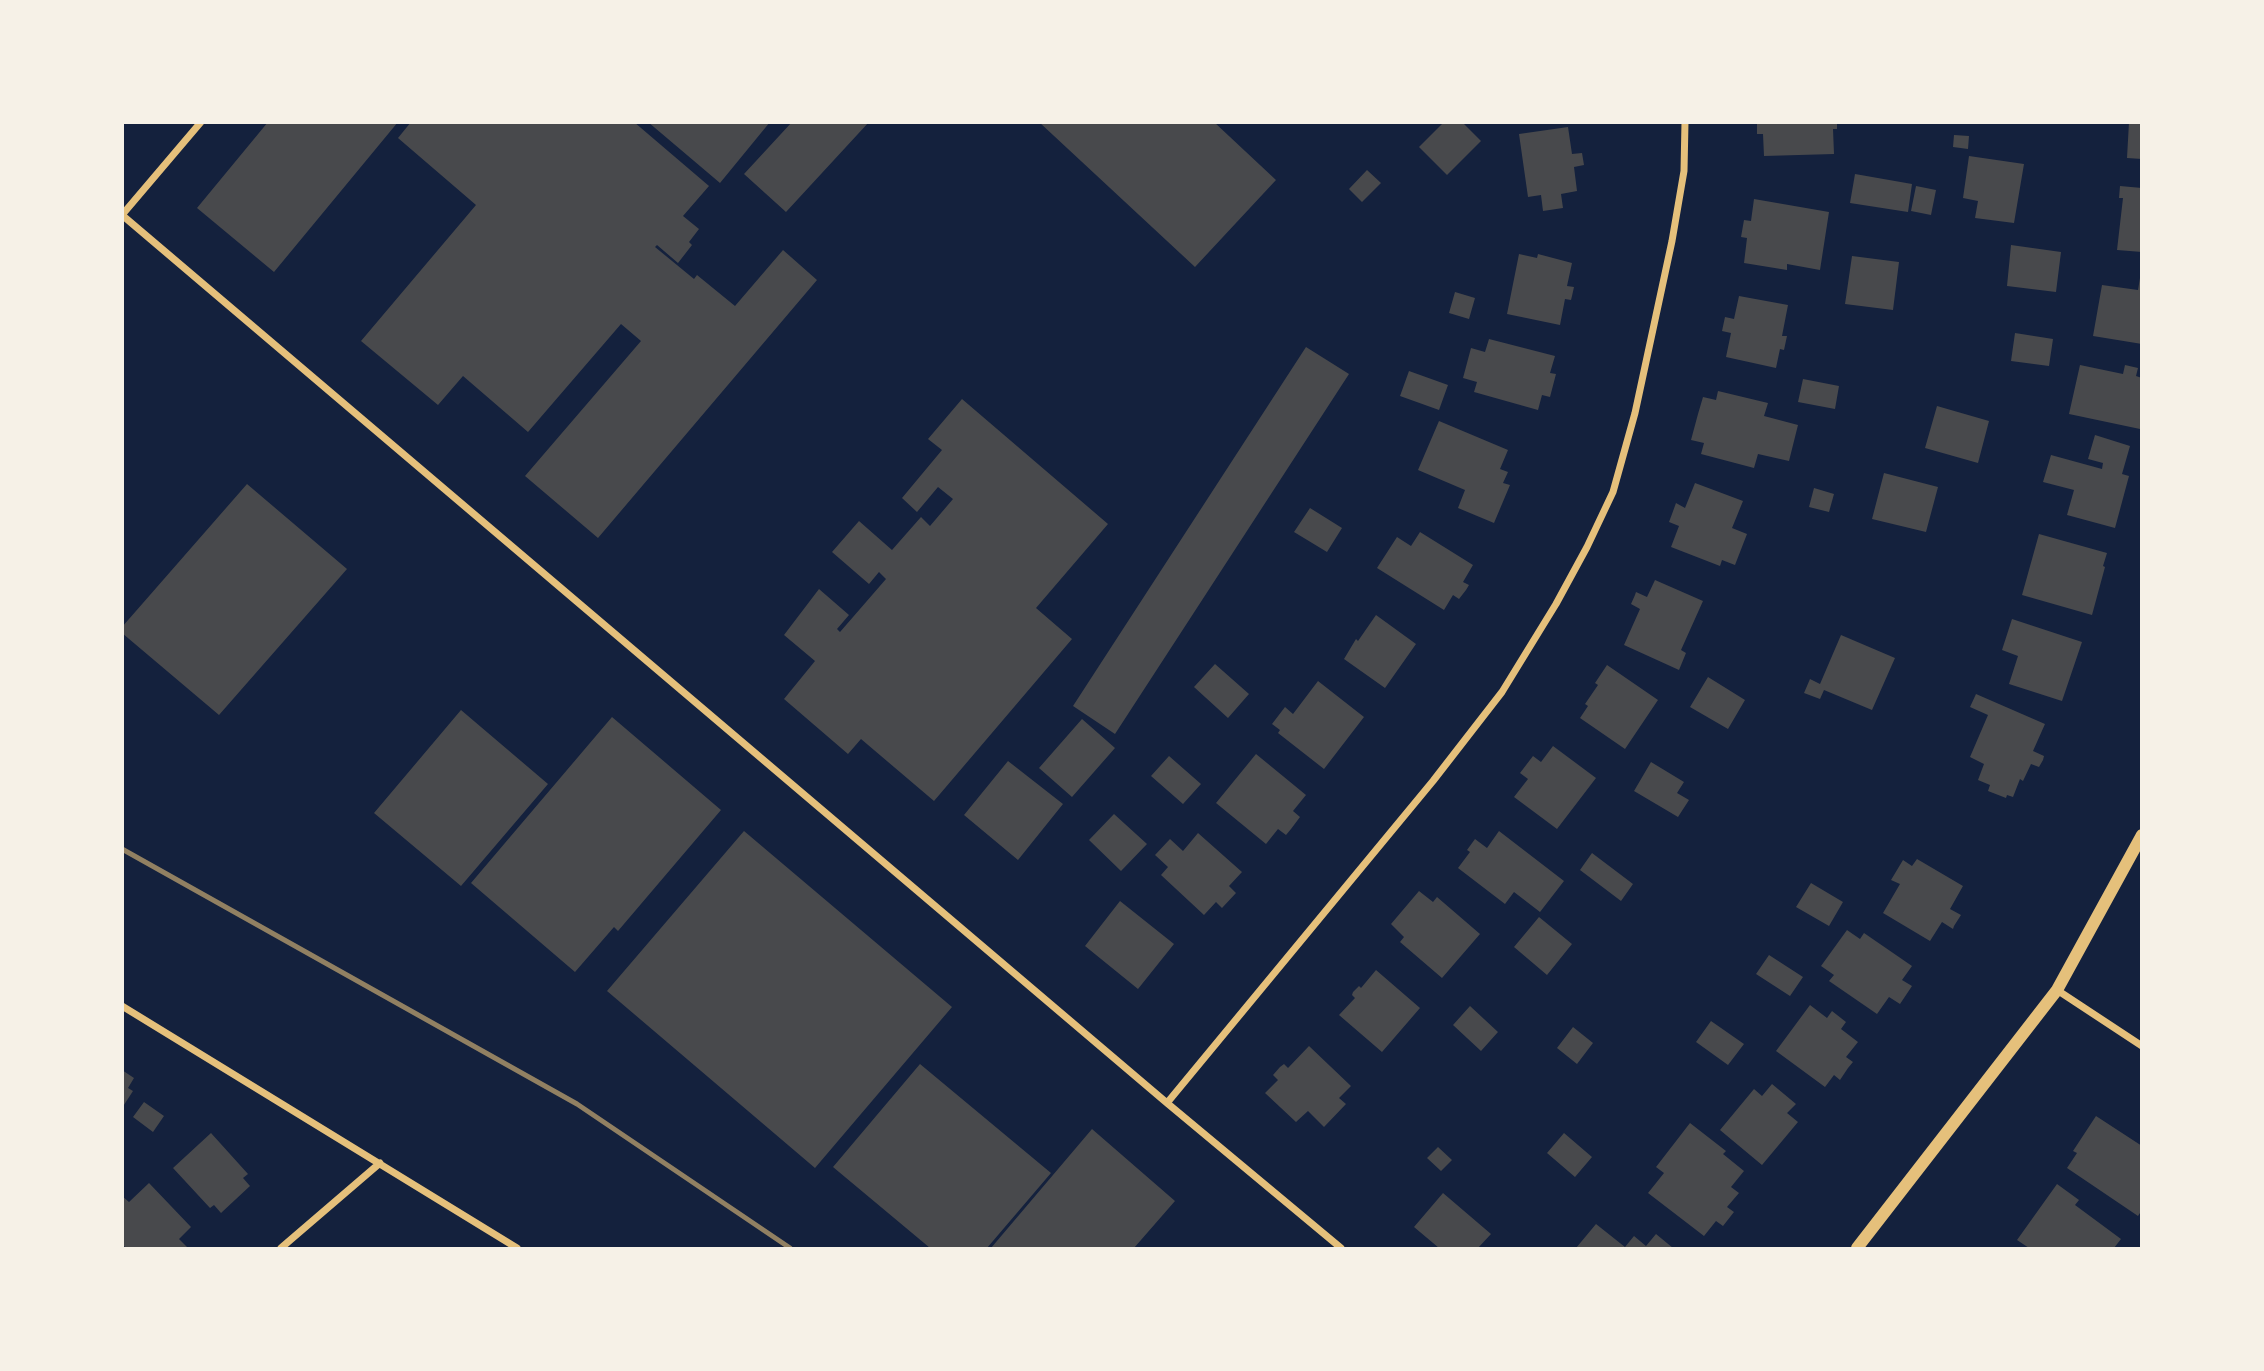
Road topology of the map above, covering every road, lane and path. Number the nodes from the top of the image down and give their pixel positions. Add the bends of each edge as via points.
1 (201, 122) edge
2 (1685, 122) edge
3 (122, 215) edge
4 (2141, 835) edge
5 (2057, 990) junction
6 (122, 1006) edge
7 (2141, 1046) edge
8 (1167, 1103) junction
9 (380, 1163) junction
10 (281, 1248) edge
11 (517, 1248) edge
12 (1342, 1248) edge
13 (1857, 1248) edge

1 - 3 street
2 - 8 street via 1684,171 1635,413 1613,492 1587,547 1502,692
3 - 8 street
4 - 5 street
5 - 7 street
5 - 13 street
6 - 9 street
8 - 12 street
9 - 10 street
9 - 11 street

